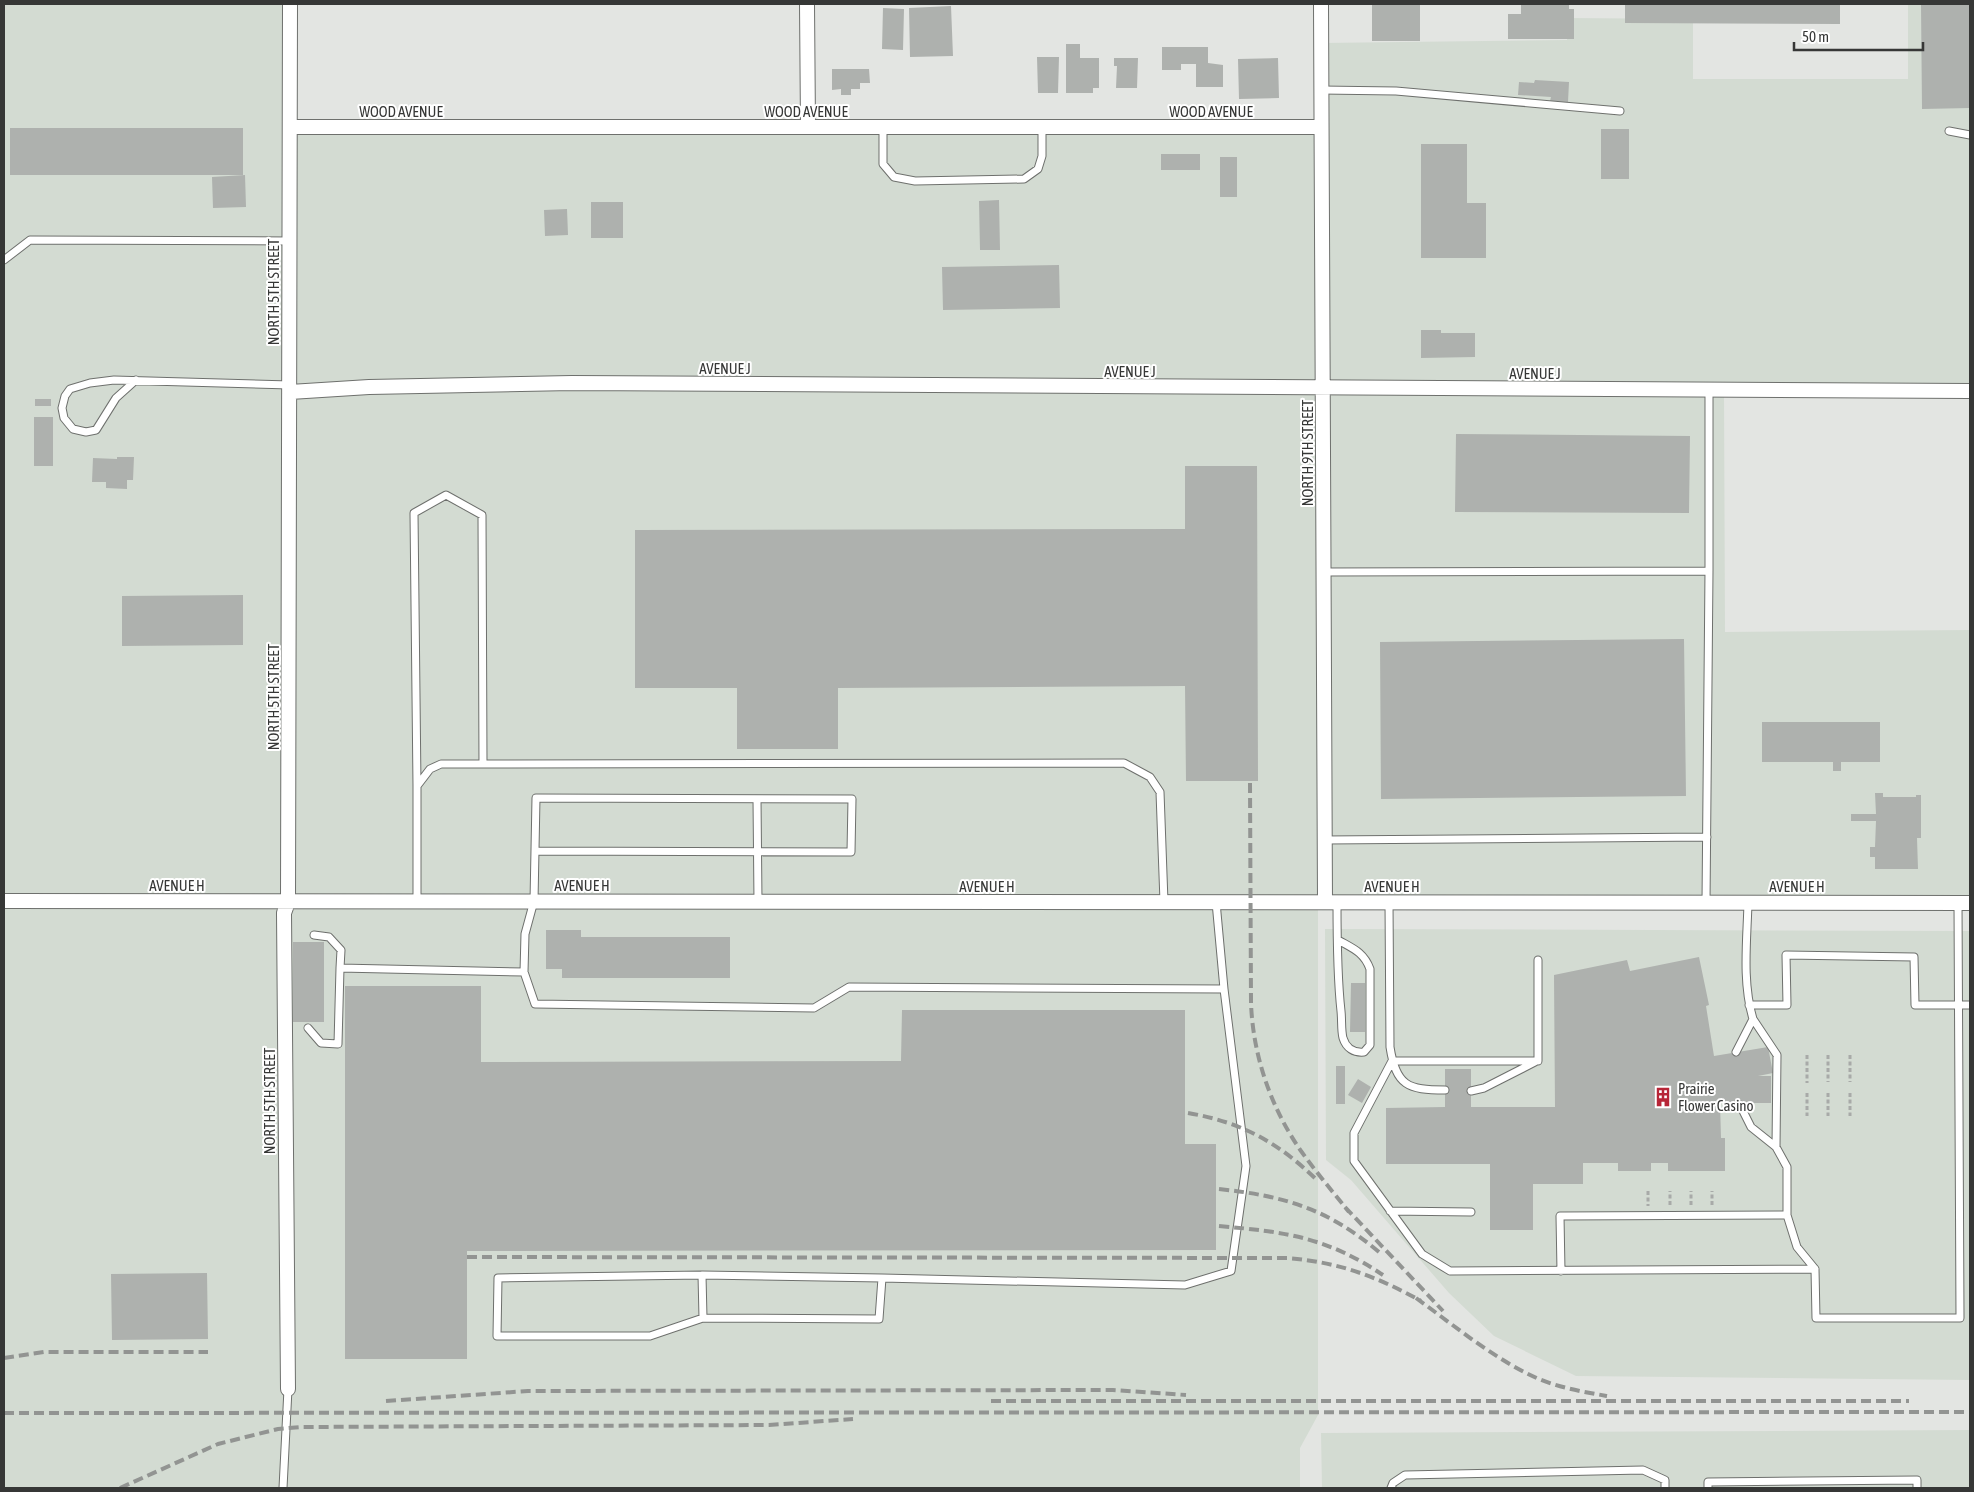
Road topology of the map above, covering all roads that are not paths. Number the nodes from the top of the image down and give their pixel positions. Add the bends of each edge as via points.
1 (290, 4) edge
2 (807, 4) edge
3 (1321, 4) edge
4 (1321, 90) junction
5 (1620, 111) dead end
6 (290, 127) junction
7 (808, 127) junction
8 (882, 127) junction
9 (1042, 127) junction
10 (1321, 127) junction
11 (1949, 131) dead end
12 (1970, 135) edge
13 (290, 242) junction
14 (4, 260) edge
15 (136, 380) junction
16 (1323, 388) junction
17 (290, 389) junction
18 (1709, 389) junction
19 (1970, 391) edge
20 (1709, 571) junction
21 (1324, 572) junction
22 (483, 764) junction
23 (417, 786) junction
24 (757, 799) junction
25 (1706, 837) junction
26 (1325, 840) junction
27 (536, 851) junction
28 (758, 852) junction
29 (4, 901) edge
30 (534, 901) junction
31 (288, 902) junction
32 (417, 902) junction
33 (758, 902) junction
34 (1164, 902) junction
35 (1216, 902) junction
36 (1331, 902) junction
37 (1389, 902) junction
38 (1706, 902) junction
39 (1748, 902) junction
40 (1964, 903) edge
41 (314, 935) dead end
42 (1338, 940) junction
43 (1538, 960) dead end
44 (340, 968) junction
45 (524, 972) junction
46 (1224, 989) junction
47 (1749, 1005) junction
48 (1959, 1005) junction
49 (1970, 1005) edge
50 (1752, 1019) junction
51 (308, 1028) dead end
52 (1736, 1052) dead end
53 (1392, 1061) junction
54 (1538, 1061) junction
55 (1445, 1090) dead end
56 (1471, 1091) dead end
57 (1740, 1105) dead end
58 (1776, 1147) junction
59 (1390, 1211) junction
60 (1471, 1212) dead end
61 (1787, 1215) junction
62 (1815, 1270) junction
63 (1560, 1271) junction
64 (702, 1275) junction
65 (882, 1278) junction
66 (703, 1318) junction
67 (288, 1389) joint
68 (283, 1488) edge
69 (1391, 1488) edge
70 (1665, 1488) edge
71 (1708, 1488) edge
72 (1917, 1488) edge

1 - 6 street, NORTH 5TH STREET
2 - 7 street
3 - 4 street, NORTH 9TH STREET
4 - 5 lane via 1396,91
4 - 10 street, NORTH 9TH STREET
6 - 7 street, WOOD AVENUE
6 - 13 street, NORTH 5TH STREET
7 - 8 street, WOOD AVENUE
8 - 9 street, WOOD AVENUE
8 - 9 lane via 883,164 894,176 915,181 1024,179 1038,169 1042,156
9 - 10 street, WOOD AVENUE
10 - 16 street, NORTH 9TH STREET
11 - 12 lane
13 - 14 lane via 30,240
13 - 17 street, NORTH 5TH STREET
15 - 15 lane via 90,383 70,389 62,408 64,418 73,429 96,430 116,398
15 - 17 lane
16 - 17 street, AVENUE J via 572,384
16 - 18 street, AVENUE J
16 - 21 street, NORTH 9TH STREET
17 - 31 street, NORTH 5TH STREET
18 - 19 street, AVENUE J
18 - 20 lane
20 - 21 lane
20 - 25 lane
21 - 26 street, NORTH 9TH STREET
22 - 23 lane via 441,764 430,769
22 - 23 lane via 482,516 446,495 414,514
22 - 34 lane via 1124,763 1150,777 1160,792
23 - 32 lane
24 - 27 lane via 536,798
24 - 28 lane
24 - 28 lane via 852,799 851,852
25 - 26 lane
25 - 38 lane
26 - 36 street, NORTH 9TH STREET
27 - 28 lane
27 - 30 lane
28 - 33 lane
29 - 31 street, AVENUE H
30 - 32 street, AVENUE H
30 - 33 street, AVENUE H
30 - 45 lane via 525,934
31 - 32 street, AVENUE H
31 - 67 street, NORTH 5TH STREET via 284,913
33 - 34 street, AVENUE H
34 - 35 street, AVENUE H
35 - 36 street, AVENUE H
35 - 46 lane
36 - 37 street, AVENUE H
36 - 42 lane
37 - 38 street, AVENUE H
37 - 53 lane
38 - 39 street, AVENUE H
39 - 40 street, AVENUE H
39 - 47 lane via 1746,969
40 - 48 lane
41 - 44 lane via 329,937 341,950
42 - 42 lane via 1344,1039 1355,1052 1364,1052 1370,1045 1370,969 1367,959
43 - 54 lane
44 - 45 lane
44 - 51 lane via 338,1044 321,1043
45 - 46 lane via 535,1004 814,1008 849,987
46 - 65 lane via 1246,1166 1231,1271 1185,1285
47 - 48 lane via 1787,1006 1786,955 1914,957 1915,1006
47 - 50 lane
48 - 49 lane
48 - 62 lane via 1960,1318 1816,1318
50 - 52 lane
50 - 58 lane via 1777,1054
53 - 54 lane
53 - 55 lane via 1398,1077 1407,1086
53 - 59 lane via 1354,1133 1354,1160
54 - 56 lane via 1484,1088
57 - 58 lane via 1751,1127
58 - 61 lane via 1787,1166
59 - 60 lane
59 - 63 lane via 1422,1254 1450,1271
61 - 62 lane via 1797,1248
61 - 63 lane via 1560,1216
62 - 63 lane
64 - 65 lane
64 - 66 lane
64 - 66 lane via 498,1278 496,1336 650,1336
65 - 66 lane via 879,1319
67 - 68 lane
69 - 70 lane via 1405,1475 1643,1470 1665,1480
71 - 72 lane via 1708,1482 1917,1480

